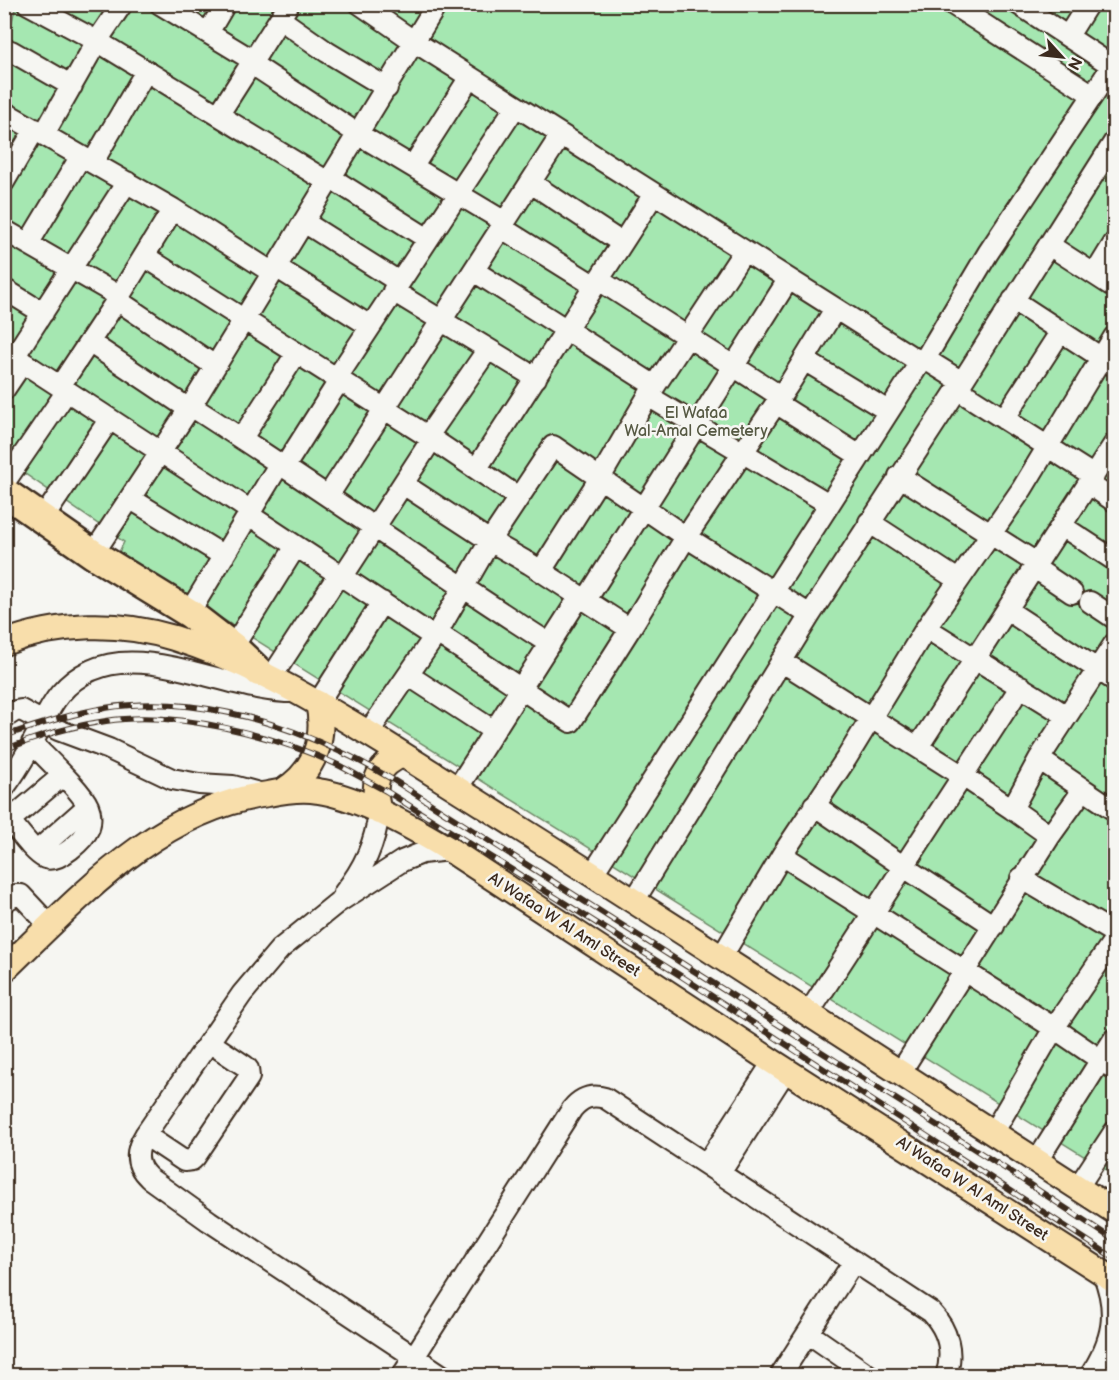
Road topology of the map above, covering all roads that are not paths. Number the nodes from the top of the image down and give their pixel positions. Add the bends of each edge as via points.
1 (28, 4) edge
2 (122, 4) edge
3 (225, 4) edge
4 (437, 4) edge
5 (952, 4) edge
6 (1088, 4) edge
7 (161, 5) edge
8 (1024, 6) edge
9 (367, 7) edge
10 (285, 12) edge
11 (208, 33) junction
12 (1068, 36) junction
13 (98, 41) junction
14 (415, 42) junction
15 (11, 51) dead end
16 (253, 62) junction
17 (1114, 65) edge
18 (146, 71) junction
19 (471, 77) junction
20 (72, 86) junction
21 (387, 88) junction
22 (1093, 95) junction
23 (516, 106) junction
24 (4, 112) edge
25 (219, 114) junction
26 (40, 131) junction
27 (358, 134) junction
28 (561, 135) junction
29 (1112, 152) edge
30 (87, 159) junction
31 (413, 166) junction
32 (329, 180) junction
33 (4, 182) edge
34 (127, 182) junction
35 (531, 183) junction
36 (458, 193) junction
37 (654, 194) junction
38 (173, 209) junction
39 (304, 222) junction
40 (504, 225) junction
41 (4, 230) edge
42 (428, 239) junction
43 (622, 243) junction
44 (1114, 243) edge
45 (28, 244) junction
46 (1049, 245) junction
47 (744, 251) junction
48 (144, 256) junction
49 (72, 268) junction
50 (274, 270) junction
51 (474, 272) junction
52 (1095, 274) junction
53 (788, 280) junction
54 (597, 283) junction
55 (396, 287) junction
56 (1114, 287) edge
57 (4, 289) edge
58 (118, 298) junction
59 (1013, 300) junction
60 (835, 309) junction
61 (43, 314) junction
62 (244, 320) junction
63 (442, 321) junction
64 (370, 327) junction
65 (566, 331) junction
66 (1061, 331) junction
67 (1114, 337) edge
68 (687, 338) junction
69 (89, 342) junction
70 (488, 349) junction
71 (296, 354) junction
72 (14, 356) edge
73 (804, 360) junction
74 (923, 360) junction
75 (1108, 362) edge
76 (215, 366) junction
77 (733, 367) junction
78 (536, 378) junction
79 (337, 380) junction
80 (960, 385) junction
81 (63, 389) junction
82 (4, 390) edge
83 (651, 391) junction
84 (778, 400) junction
85 (190, 407) junction
86 (385, 410) junction
87 (888, 411) junction
88 (1004, 419) junction
89 (109, 420) junction
90 (697, 425) junction
91 (242, 438) junction
92 (430, 438) junction
93 (1114, 444) edge
94 (1047, 446) junction
95 (742, 452) junction
96 (160, 453) junction
97 (860, 456) junction
98 (283, 465) junction
99 (477, 468) junction
100 (899, 476) junction
101 (600, 478) junction
102 (1091, 480) junction
103 (4, 483) edge
104 (403, 484) junction
105 (4, 492) edge
106 (328, 496) junction
107 (518, 497) junction
108 (131, 499) junction
109 (1114, 501) edge
110 (829, 504) junction
111 (645, 509) junction
112 (250, 513) junction
113 (42, 520) junction
114 (869, 522) junction
115 (1062, 526) junction
116 (375, 528) junction
117 (992, 534) junction
118 (686, 537) junction
119 (490, 541) junction
120 (296, 546) junction
121 (93, 554) junction
122 (224, 556) junction
123 (1114, 560) edge
124 (1036, 566) junction
125 (541, 571) junction
126 (341, 575) junction
127 (958, 580) junction
128 (463, 588) junction
129 (772, 591) junction
130 (1072, 593) dead end
131 (583, 598) junction
132 (382, 602) junction
133 (1090, 602) dead end
134 (1007, 610) junction
135 (189, 613) junction
136 (810, 615) junction
137 (1114, 618) edge
138 (926, 628) junction
139 (630, 629) junction
140 (435, 635) junction
141 (4, 643) edge
142 (550, 644) junction
143 (1114, 644) edge
144 (233, 647) junction
145 (976, 658) junction
146 (781, 661) junction
147 (265, 675) junction
148 (408, 675) junction
149 (1106, 675) edge
150 (1021, 686) junction
151 (521, 689) junction
152 (308, 697) junction
153 (1067, 716) junction
154 (870, 717) junction
155 (4, 718) edge
156 (43, 723) junction
157 (494, 731) junction
158 (368, 733) junction
159 (32, 743) junction
160 (918, 747) junction
161 (403, 755) junction
162 (1039, 759) junction
163 (62, 776) junction
164 (963, 776) junction
165 (4, 788) edge
166 (457, 789) junction
167 (1083, 790) junction
168 (273, 793) junction
169 (814, 805) junction
170 (1012, 809) junction
171 (1114, 810) edge
172 (379, 812) junction
173 (7, 817) edge
174 (1050, 836) junction
175 (450, 850) junction
176 (782, 855) junction
177 (904, 867) junction
178 (592, 875) junction
179 (1021, 878) junction
180 (4, 902) edge
181 (634, 902) junction
182 (338, 903) junction
183 (873, 914) junction
184 (50, 926) junction
185 (993, 926) junction
186 (1114, 933) edge
187 (1114, 940) edge
188 (721, 957) junction
189 (4, 970) edge
190 (965, 970) junction
191 (808, 1014) junction
192 (1054, 1028) junction
193 (1114, 1040) edge
194 (209, 1042) junction
195 (1107, 1064) edge
196 (780, 1066) junction
197 (900, 1073) junction
198 (1114, 1132) edge
199 (993, 1133) junction
200 (146, 1135) junction
201 (1037, 1161) junction
202 (713, 1169) junction
203 (1078, 1187) junction
204 (1114, 1212) edge
205 (854, 1261) junction
206 (1109, 1276) edge
207 (808, 1333) junction
208 (1111, 1343) edge
209 (414, 1357) junction
210 (402, 1376) edge
211 (443, 1376) edge
212 (780, 1376) edge
213 (870, 1376) edge
214 (946, 1376) edge
215 (1090, 1376) edge

1 - 13 street
2 - 13 street
3 - 11 street
4 - 14 street
5 - 22 street
6 - 12 street
7 - 11 street
8 - 12 street
9 - 14 street
10 - 16 street
10 - 21 street via 327,52
11 - 16 street
12 - 17 street
13 - 18 street
13 - 20 street
14 - 19 street
14 - 21 street
15 - 20 street
16 - 25 street
16 - 27 street
17 - 22 street
18 - 25 street
18 - 30 street
19 - 23 street
19 - 31 street
20 - 26 street
21 - 27 street
22 - 74 street via 988,253
23 - 28 street
23 - 36 street
24 - 26 street
25 - 32 street
26 - 30 street
26 - 33 street
27 - 31 street
27 - 32 street
28 - 35 street
28 - 37 street
29 - 46 street
30 - 34 street
30 - 45 street
31 - 36 street
32 - 39 street
32 - 42 street
34 - 38 street
34 - 49 street
35 - 40 street
35 - 43 street
36 - 40 street
36 - 42 street
37 - 43 street
37 - 47 street
38 - 48 street
38 - 50 street
39 - 50 street
39 - 55 street
40 - 51 street
40 - 54 street
41 - 45 street
42 - 55 street
43 - 54 street
44 - 52 street
45 - 49 street
46 - 52 street
46 - 59 street
47 - 53 street
47 - 68 street
48 - 58 street
48 - 62 street
49 - 58 street
49 - 61 street
50 - 62 street
50 - 64 street
51 - 63 street
51 - 65 street
52 - 56 street
53 - 60 street
53 - 77 street
54 - 65 street
54 - 68 street
55 - 63 street
55 - 64 street
57 - 61 street
58 - 69 street
58 - 76 street
59 - 66 street
59 - 80 street
60 - 73 street
60 - 74 street
61 - 72 street
62 - 71 street
62 - 76 street
63 - 70 street
63 - 86 street
64 - 79 street
65 - 78 street
65 - 83 street
66 - 75 street
66 - 88 street
67 - 75 street
68 - 77 street
68 - 83 street
69 - 81 street
69 - 85 street
70 - 78 street
70 - 92 street
71 - 79 street
71 - 91 street
72 - 81 street
72 - 82 street
73 - 84 street
73 - 87 street
74 - 80 street
74 - 87 street
75 - 94 street
76 - 85 street
77 - 84 street
77 - 90 street
78 - 99 street
79 - 86 street
79 - 98 street
80 - 88 street
80 - 100 street
81 - 89 street
81 - 103 street
83 - 90 street
83 - 101 street
84 - 95 street
84 - 97 street
85 - 91 street
85 - 96 street
86 - 92 street
86 - 106 street
87 - 97 street
88 - 94 street
89 - 96 street
89 - 113 street
90 - 95 street
90 - 111 street
91 - 98 street
92 - 99 street
92 - 104 street
93 - 102 street
94 - 102 street
94 - 117 street
95 - 110 street
95 - 118 street
96 - 108 street
96 - 112 street
97 - 110 street
98 - 106 street
98 - 112 street
99 - 107 street
100 - 114 street
100 - 117 street
101 - 107 street via 553,446
101 - 111 street
101 - 125 street
102 - 109 street
102 - 115 street
104 - 116 street
104 - 119 street
105 - 113 highway
106 - 116 street
107 - 119 street
108 - 121 street
108 - 122 street
110 - 129 street
111 - 118 street
111 - 131 street
112 - 120 street
112 - 122 street
113 - 121 highway
114 - 127 street
114 - 136 street
115 - 123 street
115 - 124 street
116 - 126 street
116 - 128 street
117 - 124 street
117 - 127 street
118 - 129 street
118 - 139 street
119 - 125 street
119 - 128 street
120 - 126 street
120 - 144 street
121 - 135 highway
122 - 135 street
124 - 130 street
124 - 134 street
125 - 131 street
126 - 132 street
126 - 147 street
127 - 138 street
128 - 140 street
128 - 142 street
129 - 136 street
129 - 178 street
131 - 139 street
131 - 142 street
132 - 140 street
132 - 152 street
133 - 137 street
134 - 145 street
134 - 149 street
135 - 144 highway
136 - 146 street
138 - 145 street
138 - 154 street
139 - 151 street via 571,722
140 - 148 street
140 - 151 street
141 - 147 main road via 64,628 129,628 175,639
142 - 151 street
143 - 149 street
144 - 147 highway
145 - 150 street
145 - 160 street
146 - 154 street
146 - 181 street
147 - 152 main road
148 - 157 street
148 - 158 street
149 - 153 street
150 - 153 street
150 - 164 street
151 - 157 street
152 - 156 street via 260,690 190,671 122,662 79,678 61,693
152 - 158 main road
152 - 168 main road via 321,723 316,753 300,779
153 - 162 street
154 - 160 street
154 - 169 street
155 - 156 street via 21,710
156 - 159 street
156 - 168 street via 172,779
157 - 166 street
158 - 161 main road
159 - 163 street
159 - 165 street
160 - 164 street
161 - 166 main road
161 - 172 main road via 384,766 377,778
162 - 167 street
162 - 170 street
163 - 173 street
163 - 173 street via 88,806 91,818 82,838 62,855 48,859
164 - 170 street
164 - 177 street
166 - 178 main road
167 - 171 street
167 - 174 street
168 - 172 main road, Al Wafaa W Al Aml Street via 317,791
168 - 184 main road, Al Wafaa W Al Aml Street via 224,803 168,828 134,852
169 - 176 street
169 - 177 street
170 - 174 street
172 - 175 main road, Al Wafaa W Al Aml Street
172 - 182 street via 369,855
174 - 179 street
175 - 182 street via 413,856
175 - 196 main road, Al Wafaa W Al Aml Street
176 - 183 street
176 - 188 street
177 - 183 street
177 - 185 street
178 - 181 main road
179 - 185 street
179 - 186 street
180 - 184 street via 21,895
181 - 188 main road
182 - 194 street via 280,949
183 - 190 street
183 - 191 street
184 - 189 main road, Al Wafaa W Al Aml Street
185 - 190 street
187 - 192 street
188 - 191 main road
190 - 192 street
190 - 197 street
191 - 197 main road
192 - 195 street
192 - 199 street
193 - 195 street
194 - 200 street
194 - 200 street via 245,1066 249,1077 202,1148 192,1160 184,1161
195 - 201 street
196 - 202 street
196 - 206 main road, Al Wafaa W Al Aml Street
197 - 199 main road
198 - 203 street
199 - 201 main road
200 - 209 street via 137,1153 142,1172 149,1178
201 - 203 main road
202 - 205 street
202 - 209 street via 605,1098 581,1100
203 - 204 main road
205 - 207 street
205 - 214 street via 937,1318 949,1343
206 - 208 street via 1113,1302
207 - 212 street
207 - 213 street
208 - 215 street
209 - 210 street
209 - 211 street

